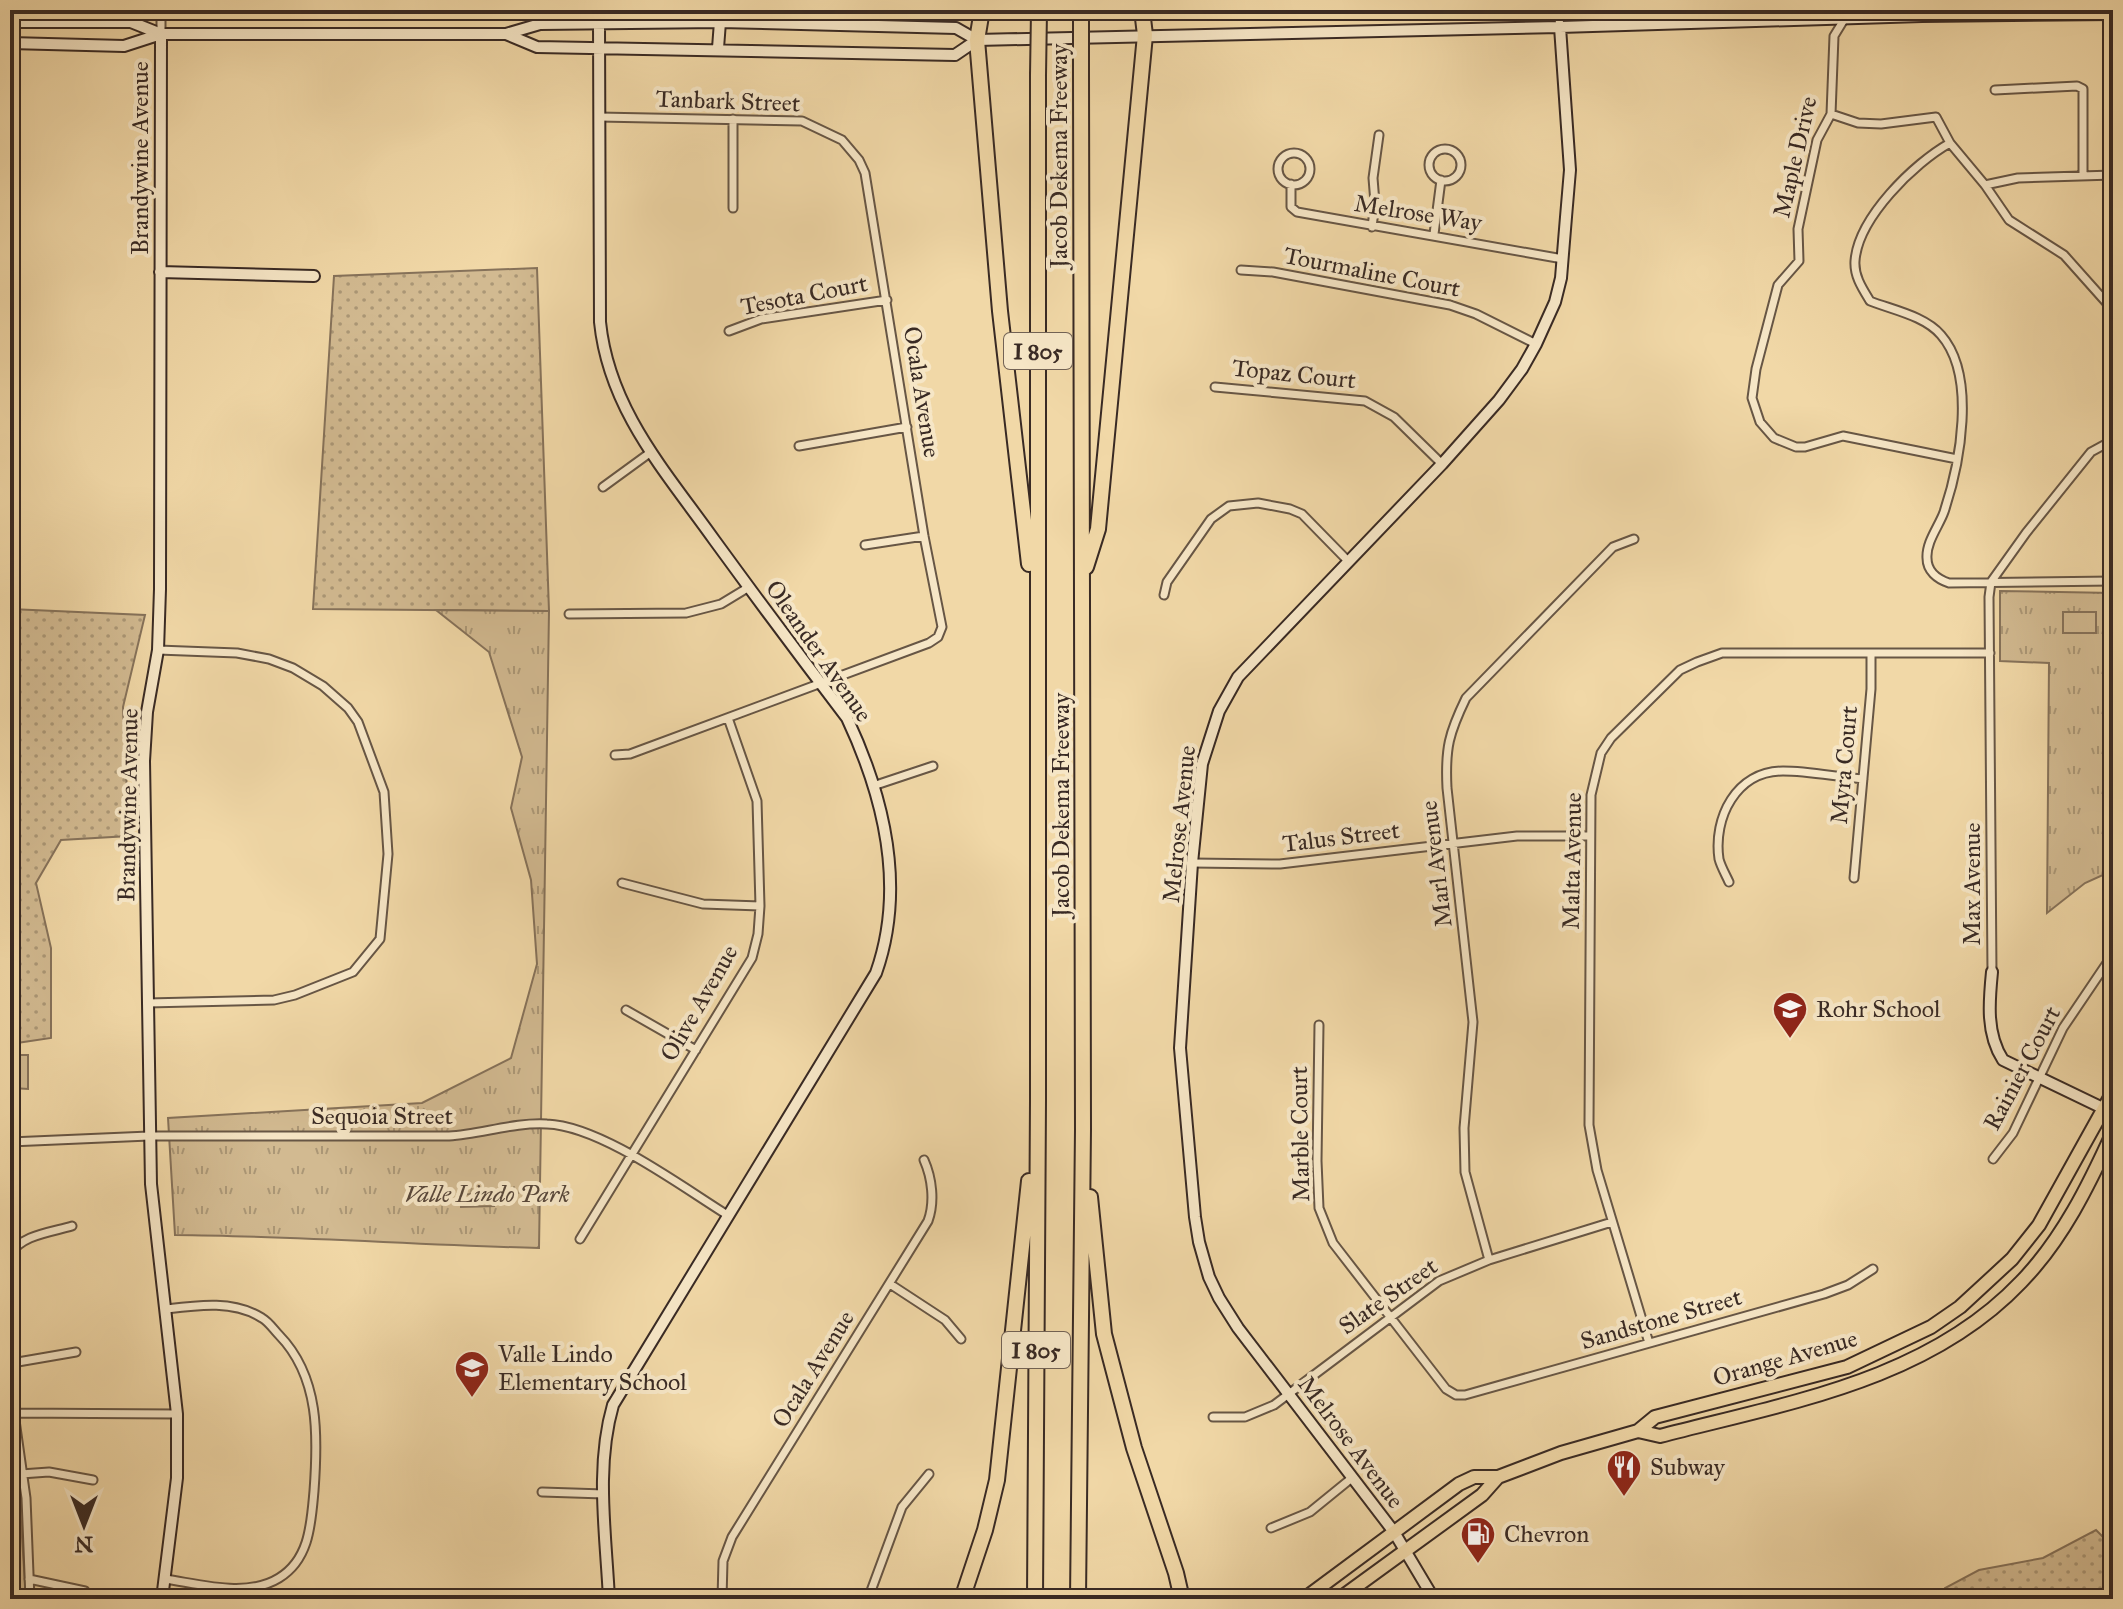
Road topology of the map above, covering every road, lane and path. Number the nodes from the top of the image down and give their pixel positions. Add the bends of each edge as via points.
1 (161, 10) edge
2 (982, 10) edge
3 (1142, 10) edge
4 (1558, 10) edge
5 (1039, 11) edge
6 (1081, 11) edge
7 (1891, 14) edge
8 (2113, 14) edge
9 (1845, 18) junction
10 (10, 22) edge
11 (720, 22) junction
12 (599, 24) junction
13 (1560, 27) junction
14 (161, 34) junction
15 (506, 34) junction
16 (1145, 35) junction
17 (977, 40) junction
18 (10, 43) edge
19 (599, 47) junction
20 (718, 48) junction
21 (1995, 90) dead end
22 (1831, 114) junction
23 (599, 117) junction
24 (733, 119) junction
25 (1379, 135) dead end
26 (1950, 143) junction
27 (849, 147) joint
28 (2083, 175) junction
29 (2113, 175) edge
30 (1441, 180) junction
31 (1291, 184) junction
32 (1985, 185) junction
33 (733, 208) dead end
34 (1372, 227) junction
35 (1434, 234) junction
36 (1563, 259) junction
37 (1241, 270) dead end
38 (160, 272) junction
39 (314, 276) dead end
40 (887, 300) junction
41 (2113, 310) edge
42 (729, 331) dead end
43 (1536, 344) junction
44 (1215, 387) dead end
45 (907, 427) junction
46 (2113, 440) edge
47 (799, 446) dead end
48 (651, 452) junction
49 (1957, 459) junction
50 (1442, 464) junction
51 (603, 487) dead end
52 (924, 536) junction
53 (1634, 539) dead end
54 (865, 545) dead end
55 (1348, 561) junction
56 (1082, 578) junction
57 (2113, 581) edge
58 (1991, 582) junction
59 (749, 587) junction
60 (1164, 595) dead end
61 (569, 614) dead end
62 (1037, 628) junction
63 (158, 650) junction
64 (1990, 653) junction
65 (1871, 655) junction
66 (819, 682) junction
67 (728, 718) junction
68 (615, 755) dead end
69 (933, 766) dead end
70 (1863, 779) junction
71 (873, 786) junction
72 (1590, 836) junction
73 (1454, 843) junction
74 (1192, 863) junction
75 (1854, 878) dead end
76 (1729, 882) dead end
77 (622, 883) dead end
78 (760, 906) junction
79 (2113, 954) edge
80 (1992, 972) joint
81 (147, 1003) junction
82 (626, 1010) dead end
83 (1319, 1025) dead end
84 (696, 1050) junction
85 (2039, 1078) junction
86 (2113, 1092) edge
87 (1038, 1101) junction
88 (2108, 1111) edge
89 (1083, 1129) junction
90 (2113, 1132) edge
91 (149, 1136) junction
92 (10, 1142) edge
93 (631, 1156) junction
94 (1993, 1159) dead end
95 (924, 1160) dead end
96 (729, 1216) junction
97 (1612, 1222) junction
98 (72, 1226) dead end
99 (580, 1239) dead end
100 (10, 1255) edge
101 (1489, 1260) junction
102 (1873, 1269) dead end
103 (890, 1284) junction
104 (167, 1309) junction
105 (10, 1314) edge
106 (1390, 1315) junction
107 (961, 1339) dead end
108 (1649, 1343) junction
109 (76, 1352) dead end
110 (12, 1363) edge
111 (1764, 1389) junction
112 (1289, 1393) junction
113 (1456, 1395) joint
114 (1769, 1407) junction
115 (12, 1413) edge
116 (177, 1414) junction
117 (1213, 1417) dead end
118 (1638, 1431) junction
119 (21, 1474) junction
120 (929, 1474) dead end
121 (1353, 1477) junction
122 (1498, 1477) junction
123 (93, 1480) dead end
124 (542, 1492) dead end
125 (604, 1494) junction
126 (1271, 1528) dead end
127 (1394, 1532) junction
128 (1405, 1549) junction
129 (29, 1579) junction
130 (165, 1579) junction
131 (85, 1591) dead end
132 (30, 1599) edge
133 (162, 1599) edge
134 (609, 1599) edge
135 (722, 1599) edge
136 (868, 1599) edge
137 (962, 1599) edge
138 (1035, 1599) edge
139 (1078, 1599) edge
140 (1182, 1599) edge
141 (1304, 1599) edge
142 (1339, 1599) edge
143 (1434, 1599) edge

1 - 14 street, Brandywine Avenue
2 - 17 highway
3 - 16 highway
4 - 13 street, Melrose Avenue
5 - 62 highway, Jacob Dekema Freeway / I 805, bridge
6 - 56 highway, Jacob Dekema Freeway / I 805, bridge
7 - 8 street
7 - 9 street
9 - 13 street
9 - 22 street, Maple Drive via 1834,36
10 - 14 street via 131,22
11 - 12 street
11 - 17 street via 956,28
11 - 20 street
12 - 15 street via 540,24
12 - 19 street, Oleander Avenue
13 - 16 street
13 - 36 street, Melrose Avenue via 1570,170
14 - 15 street
14 - 18 street via 124,46
14 - 38 street, Brandywine Avenue
15 - 19 street via 537,47
16 - 17 street
16 - 56 highway via 1098,529
17 - 20 street via 955,55
17 - 62 highway via 1000,311
19 - 20 street
19 - 23 street, Oleander Avenue
21 - 28 street via 2083,89
22 - 26 street via 1858,123 1936,117
22 - 49 street, Maple Drive via 1817,140 1807,185 1798,229 1799,261 1778,285 1756,369 1752,386 1757,417 1774,438 1796,447 1843,436
23 - 24 street, Tanbark Street
23 - 48 street, Oleander Avenue via 602,344 622,405
24 - 27 street, Tanbark Street via 802,121
24 - 33 street
25 - 34 street
26 - 32 street
26 - 49 street via 1903,180 1877,211 1855,260 1870,301 1929,324 1955,355 1963,382
27 - 40 street, Ocala Avenue via 865,173
28 - 29 street
28 - 32 street
30 - 30 street via 1454,178 1461,166 1456,153 1447,149 1433,154 1429,164
30 - 35 street
31 - 31 street via 1305,180 1309,171 1305,157 1295,153 1279,165 1280,177
31 - 34 street, Melrose Way via 1291,207 1297,212
32 - 41 street via 2009,220 2064,255
34 - 35 street, Melrose Way
35 - 36 street, Melrose Way
36 - 43 street, Melrose Avenue via 1555,302
37 - 43 street, Tourmaline Court via 1450,305
38 - 39 street
38 - 63 street, Brandywine Avenue
40 - 42 street, Tesota Court via 761,319
40 - 45 street, Ocala Avenue
43 - 50 street, Melrose Avenue via 1506,392
44 - 50 street, Topaz Court via 1365,401 1394,417
45 - 47 street
45 - 52 street, Ocala Avenue
46 - 58 street via 2091,452
48 - 51 street
48 - 59 street, Oleander Avenue
49 - 58 street via 1927,562 1944,581
50 - 55 street, Melrose Avenue
52 - 54 street
52 - 66 street, Ocala Avenue via 942,627 938,637
53 - 73 street, Marl Avenue via 1613,547 1466,698 1451,728 1445,759
55 - 60 street via 1302,514 1282,505 1229,506 1211,519 1167,582
55 - 74 street, Melrose Avenue via 1238,677 1222,703 1202,764
56 - 89 highway, Jacob Dekema Freeway / I 805
57 - 58 street
58 - 64 street, Max Avenue
59 - 61 street via 721,604 686,613
59 - 66 street, Oleander Avenue
62 - 87 highway, Jacob Dekema Freeway / I 805
63 - 81 street, Brandywine Avenue via 144,761
63 - 81 street via 269,659 323,686 348,708 384,792 388,854 380,939 353,972 274,1000
64 - 65 street, Malta Avenue
64 - 80 street, Max Avenue
65 - 70 street, Myra Court
65 - 72 street, Malta Avenue via 1722,653 1680,670 1601,753 1591,795
66 - 67 street
66 - 71 street, Oleander Avenue via 847,718
67 - 68 street
67 - 78 street, Olive Avenue via 757,801
69 - 71 street
70 - 75 street, Myra Court
70 - 76 street via 1782,771 1746,784 1721,817 1719,860
71 - 96 street, Oleander Avenue via 889,847 885,949 854,1015
72 - 73 street, Talus Street
72 - 97 street, Malta Avenue via 1589,1125
73 - 74 street, Talus Street via 1280,864
73 - 101 street, Marl Avenue via 1473,1022 1465,1172
74 - 112 street, Melrose Avenue via 1180,1048 1199,1242 1219,1298
77 - 78 street via 703,904
78 - 84 street, Olive Avenue via 752,958
79 - 85 street, Rainier Court via 2063,1028
80 - 85 street, Max Avenue via 1995,1048 2003,1060
81 - 91 street, Brandywine Avenue
82 - 84 street
83 - 106 street, Marble Court via 1319,1208 1333,1243
84 - 93 street, Olive Avenue
85 - 88 street, Max Avenue
85 - 94 street, Rainier Court via 2013,1133
86 - 88 main road, Orange Avenue
87 - 137 highway via 997,1480
87 - 138 highway, Jacob Dekema Freeway / I 805
88 - 111 main road, Orange Avenue via 2039,1225 2012,1259 1960,1307 1931,1327 1847,1367
89 - 139 highway, Jacob Dekema Freeway / I 805
89 - 140 highway via 1104,1334
90 - 114 main road, Orange Avenue via 2059,1236 2020,1283 1975,1321 1896,1368
91 - 92 street, Sequoia Street
91 - 93 street, Sequoia Street via 449,1136 546,1124 581,1130
91 - 104 street, Brandywine Avenue
93 - 96 street, Sequoia Street
93 - 99 street, Olive Avenue
95 - 103 street, Ocala Avenue via 931,1175 931,1213
96 - 125 street, Oleander Avenue via 613,1405 603,1460
97 - 101 street, Slate Street
97 - 108 street, Malta Avenue
98 - 100 street via 25,1241
101 - 106 street, Slate Street via 1431,1285
102 - 108 street, Sandstone Street via 1824,1294
103 - 107 street via 945,1320
103 - 135 street, Ocala Avenue via 732,1537 723,1561
104 - 116 street, Brandywine Avenue
104 - 130 street via 217,1305 244,1310 274,1329 299,1362 311,1394 317,1465 310,1532 298,1560 277,1580 233,1588
105 - 110 street
106 - 112 street, Slate Street
106 - 113 street, Marble Court
108 - 113 street, Sandstone Street
109 - 110 street
110 - 115 street
111 - 114 main road
111 - 118 main road, Orange Avenue via 1655,1417
112 - 117 street, Slate Street via 1245,1417
112 - 121 street, Melrose Avenue
114 - 118 main road, Orange Avenue via 1660,1436
115 - 116 street
115 - 119 street
116 - 130 street, Brandywine Avenue via 177,1478
118 - 122 main road, Orange Avenue
119 - 123 street via 49,1472
119 - 129 street
120 - 136 street via 902,1507
121 - 126 street via 1310,1512
121 - 127 street, Melrose Avenue
122 - 127 main road, Orange Avenue via 1474,1477 1459,1484
122 - 128 main road, Orange Avenue via 1482,1495
124 - 125 street
125 - 134 street, Oleander Avenue
127 - 128 street, Melrose Avenue
127 - 141 main road, Orange Avenue
128 - 142 main road, Orange Avenue
128 - 143 street, Melrose Avenue
129 - 131 street
129 - 132 street
130 - 133 street, Brandywine Avenue

